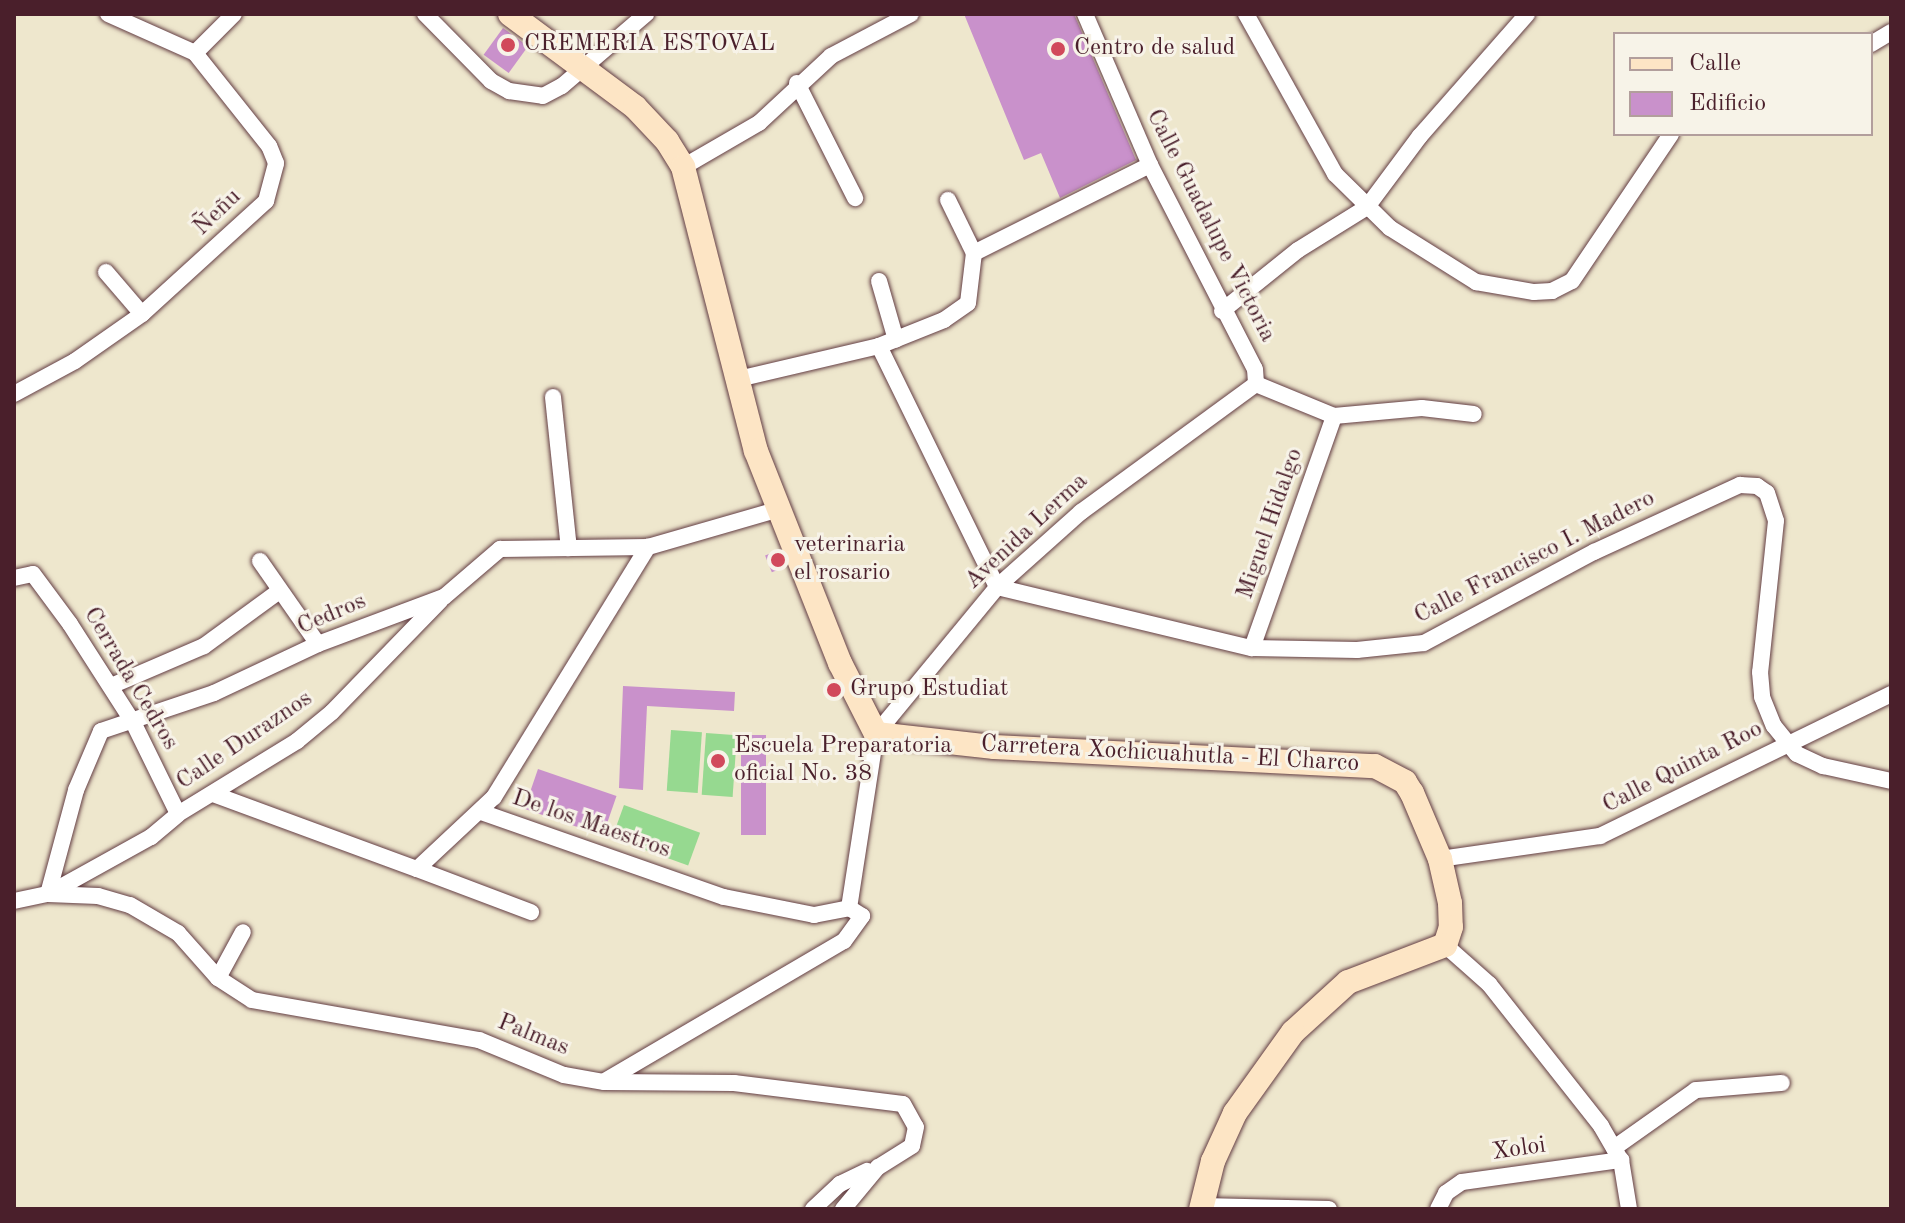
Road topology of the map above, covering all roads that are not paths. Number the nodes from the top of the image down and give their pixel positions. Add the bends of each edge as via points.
1 (108, 14) edge
2 (234, 14) edge
3 (425, 14) edge
4 (510, 14) edge
5 (646, 14) edge
6 (911, 14) edge
7 (1085, 14) edge
8 (1246, 14) edge
9 (1527, 14) edge
10 (1891, 32) edge
11 (1873, 43) edge
12 (195, 53) junction
13 (582, 66) junction
14 (797, 83) junction
15 (1670, 136) edge
16 (1150, 165) junction
17 (683, 167) junction
18 (855, 198) dead end
19 (948, 200) dead end
20 (1367, 207) junction
21 (974, 253) junction
22 (106, 272) dead end
23 (879, 281) dead end
24 (1222, 311) junction
25 (142, 314) junction
26 (896, 340) junction
27 (879, 346) junction
28 (734, 380) junction
29 (1256, 384) junction
30 (14, 394) edge
31 (553, 397) dead end
32 (1474, 414) dead end
33 (1334, 416) junction
34 (776, 510) junction
35 (648, 547) junction
36 (569, 548) junction
37 (260, 561) dead end
38 (14, 578) edge
39 (997, 587) junction
40 (278, 592) junction
41 (444, 597) junction
42 (318, 644) junction
43 (1252, 648) junction
44 (111, 686) junction
45 (1891, 694) edge
46 (133, 722) junction
47 (876, 734) junction
48 (1787, 742) junction
49 (1891, 781) edge
50 (213, 794) junction
51 (481, 812) junction
52 (178, 814) junction
53 (1440, 859) junction
54 (417, 869) junction
55 (48, 894) junction
56 (15, 897) edge
57 (849, 908) junction
58 (531, 912) dead end
59 (243, 932) dead end
60 (1445, 945) junction
61 (218, 978) junction
62 (604, 1082) junction
63 (1782, 1083) dead end
64 (1617, 1154) junction
65 (878, 1167) junction
66 (1202, 1208) edge
67 (813, 1209) edge
68 (843, 1209) edge
69 (1329, 1209) edge
70 (1438, 1209) edge
71 (1629, 1209) edge

1 - 12 street
2 - 12 street
3 - 13 street via 491,81 509,91 543,96
4 - 13 main road
5 - 13 street
6 - 14 street via 831,56
7 - 16 street, Calle Guadalupe Victoria
8 - 20 street via 1335,174
9 - 20 street via 1420,136
10 - 11 street
12 - 25 street, Ñeñu via 269,146 276,163 274,183 266,201
13 - 17 main road via 652,123
14 - 17 street via 759,123
14 - 18 street
15 - 20 street via 1572,281 1552,291 1509,290 1476,282
16 - 21 street
16 - 24 street, Calle Guadalupe Victoria
17 - 28 main road
19 - 21 street
20 - 24 street via 1298,250
21 - 26 street via 971,290 961,310
22 - 25 street
23 - 26 street
24 - 29 street, Calle Guadalupe Victoria via 1255,369
25 - 30 street, Ñeñu via 75,361
26 - 27 street
27 - 28 street
27 - 39 street
28 - 34 main road
29 - 33 street
29 - 39 street, Avenida Lerma via 1081,512
31 - 36 street
32 - 33 street via 1422,408
33 - 43 street, Miguel Hidalgo
34 - 35 street, Cedros
34 - 47 main road
35 - 36 street, Cedros
35 - 51 street, De los Maestros
36 - 41 street, Cedros via 500,549
37 - 40 street
38 - 44 street, Cerrada Cedros via 33,574
39 - 43 street, Calle Francisco I. Madero
39 - 47 street, Avenida Lerma
40 - 42 street
40 - 44 street via 204,646
41 - 42 street, Cedros
41 - 50 street, Calle Duraznos via 332,712
42 - 46 street, Cedros via 278,667
43 - 48 street, Calle Francisco I. Madero via 1357,650 1424,643 1594,552 1740,485 1757,486 1767,493 1776,521 1762,697
44 - 46 street, Cerrada Cedros
45 - 48 street, Calle Quinta Roo
46 - 52 street, Cerrada Cedros
46 - 55 street, Cedros via 101,731 93,743
47 - 53 main road, Carretera Xochicuahutla - El Charco via 994,747 1375,766 1405,782
47 - 57 street
48 - 49 street via 1797,754 1823,766
48 - 53 street, Calle Quinta Roo via 1600,836
50 - 52 street, Calle Duraznos
50 - 54 street
51 - 54 street
51 - 57 street, De los Maestros via 724,897 814,915
52 - 55 street, Calle Duraznos via 151,837
53 - 60 main road, Carretera Xochicuahutla - El Charco via 1452,914
54 - 58 street
55 - 56 street
55 - 61 street, Palmas via 98,896 156,917 178,933
57 - 62 street via 862,916 844,941
59 - 61 street
60 - 64 street via 1489,984
60 - 66 main road via 1348,982 1293,1032 1235,1113 1213,1161
61 - 62 street, Palmas via 252,1000 479,1040 564,1075
62 - 65 street, Palmas via 734,1083 903,1104 913,1117 915,1139
63 - 64 street via 1696,1090
64 - 70 street, Xoloi via 1462,1182 1446,1193
64 - 71 street
65 - 67 street, Palmas via 840,1184
65 - 68 street, Palmas
66 - 69 street

